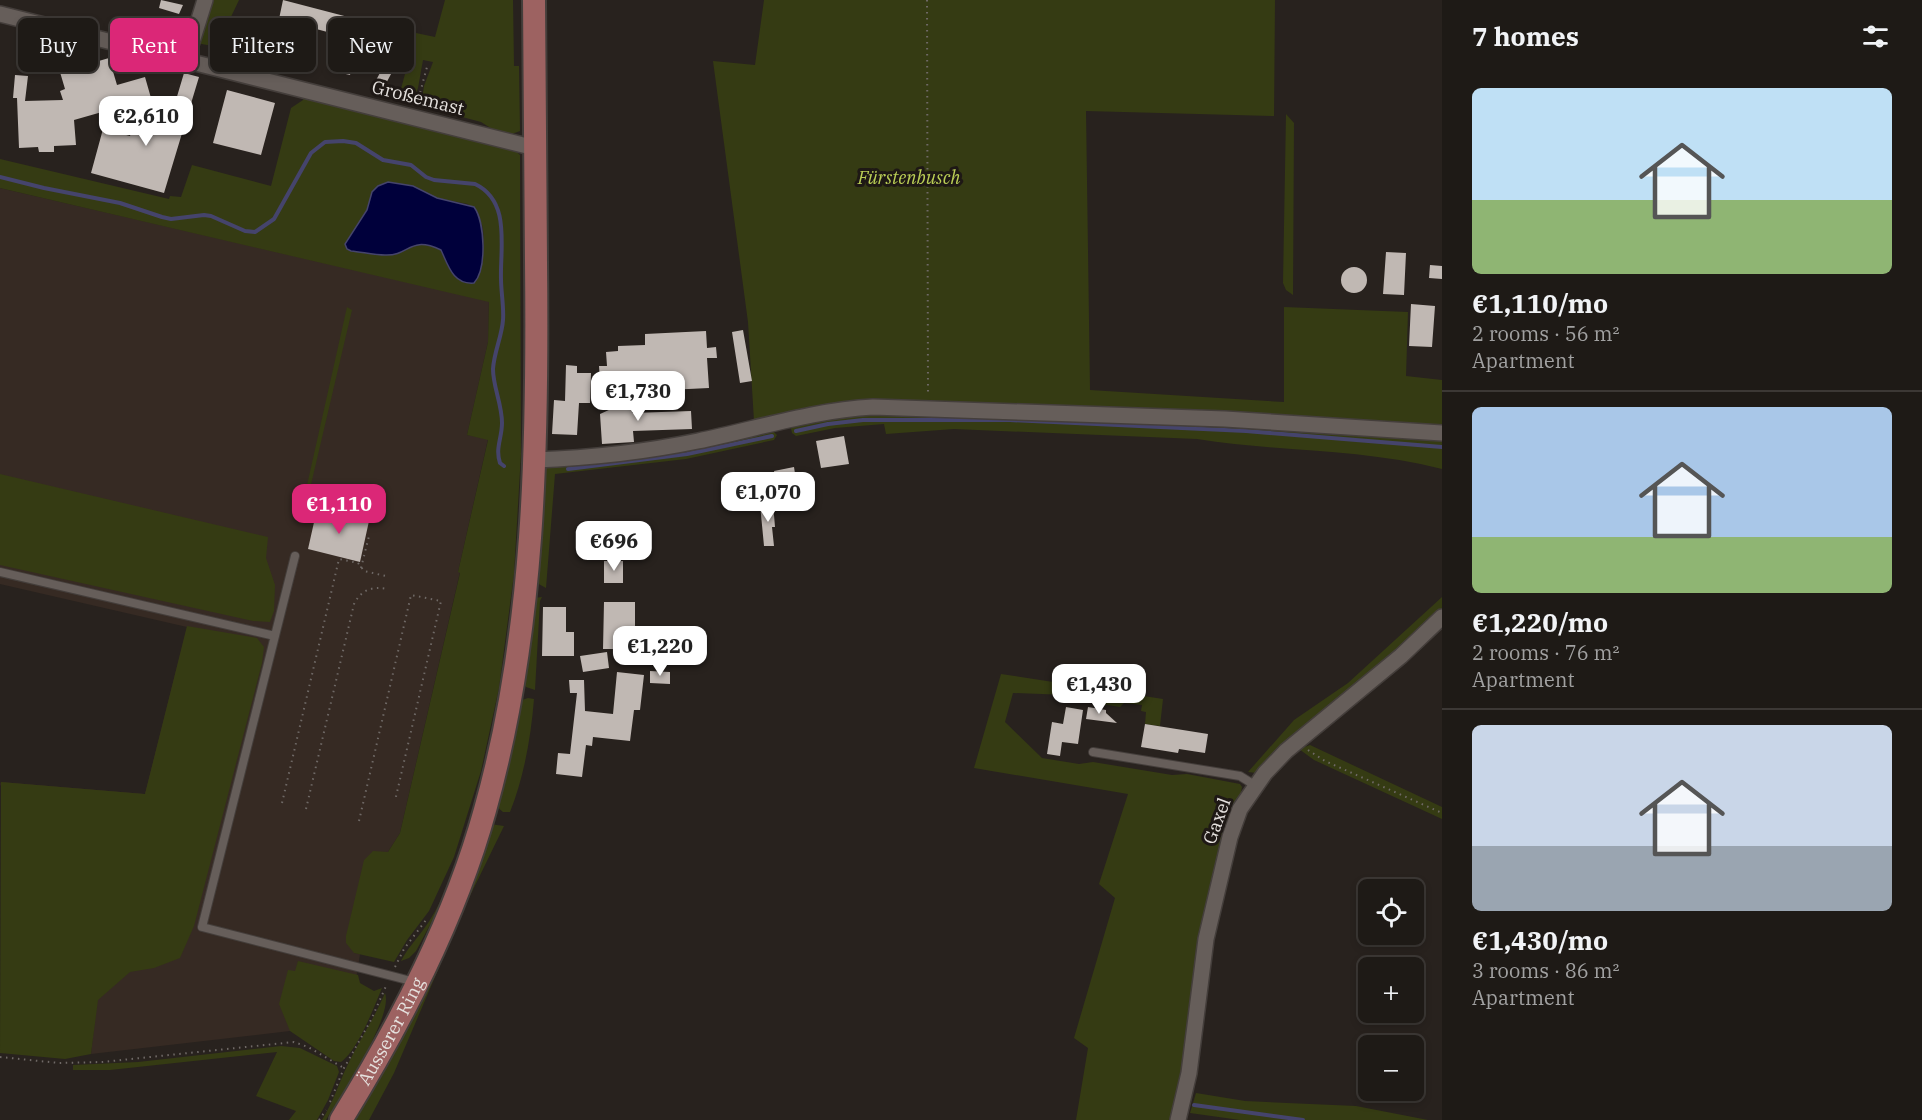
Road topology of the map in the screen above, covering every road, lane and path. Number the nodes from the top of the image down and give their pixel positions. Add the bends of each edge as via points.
1 (205, 0) edge
2 (534, 0) edge
3 (927, 0) edge
4 (0, 14) edge
5 (198, 22) edge
6 (110, 42) edge
7 (198, 64) edge
8 (427, 67) dead end
9 (413, 117) junction
10 (535, 148) junction
11 (928, 408) junction
12 (1442, 433) edge
13 (535, 460) junction
14 (369, 536) dead end
15 (295, 556) dead end
16 (361, 568) junction
17 (0, 572) edge
18 (386, 576) dead end
19 (387, 589) dead end
20 (1442, 617) edge
21 (275, 636) junction
22 (1297, 741) junction
23 (1093, 752) dead end
24 (1256, 786) junction
25 (395, 801) dead end
26 (282, 803) dead end
27 (306, 809) dead end
28 (1442, 813) edge
29 (359, 821) dead end
30 (427, 919) dead end
31 (398, 962) dead end
32 (416, 983) junction
33 (384, 991) dead end
34 (0, 1057) edge
35 (344, 1068) junction
36 (319, 1120) edge
37 (341, 1120) edge
38 (1178, 1120) edge

1 - 5 street
2 - 10 main road, Äusserer Ring
3 - 11 path
4 - 6 street, Großemast
7 - 9 street, Großemast
8 - 9 path
9 - 10 street, Großemast
10 - 13 main road, Äusserer Ring
11 - 12 street via 1248,420
11 - 13 street via 857,408 695,442
13 - 32 main road, Äusserer Ring via 524,604 502,743 470,857
14 - 16 path
15 - 21 lane
16 - 18 path via 363,572
16 - 26 path via 358,563 339,559
17 - 21 lane
19 - 27 path via 366,590 354,604
20 - 22 street, Gaxel via 1394,662
21 - 32 lane via 202,927
22 - 24 street, Gaxel
22 - 28 path via 1325,760
23 - 24 lane via 1240,776
24 - 38 street, Gaxel via 1235,822 1215,896 1200,971 1189,1073
25 - 29 path via 441,601 411,595
30 - 31 path
32 - 37 main road, Äusserer Ring
33 - 35 path
34 - 35 path via 59,1063 102,1062 294,1042
35 - 36 path

